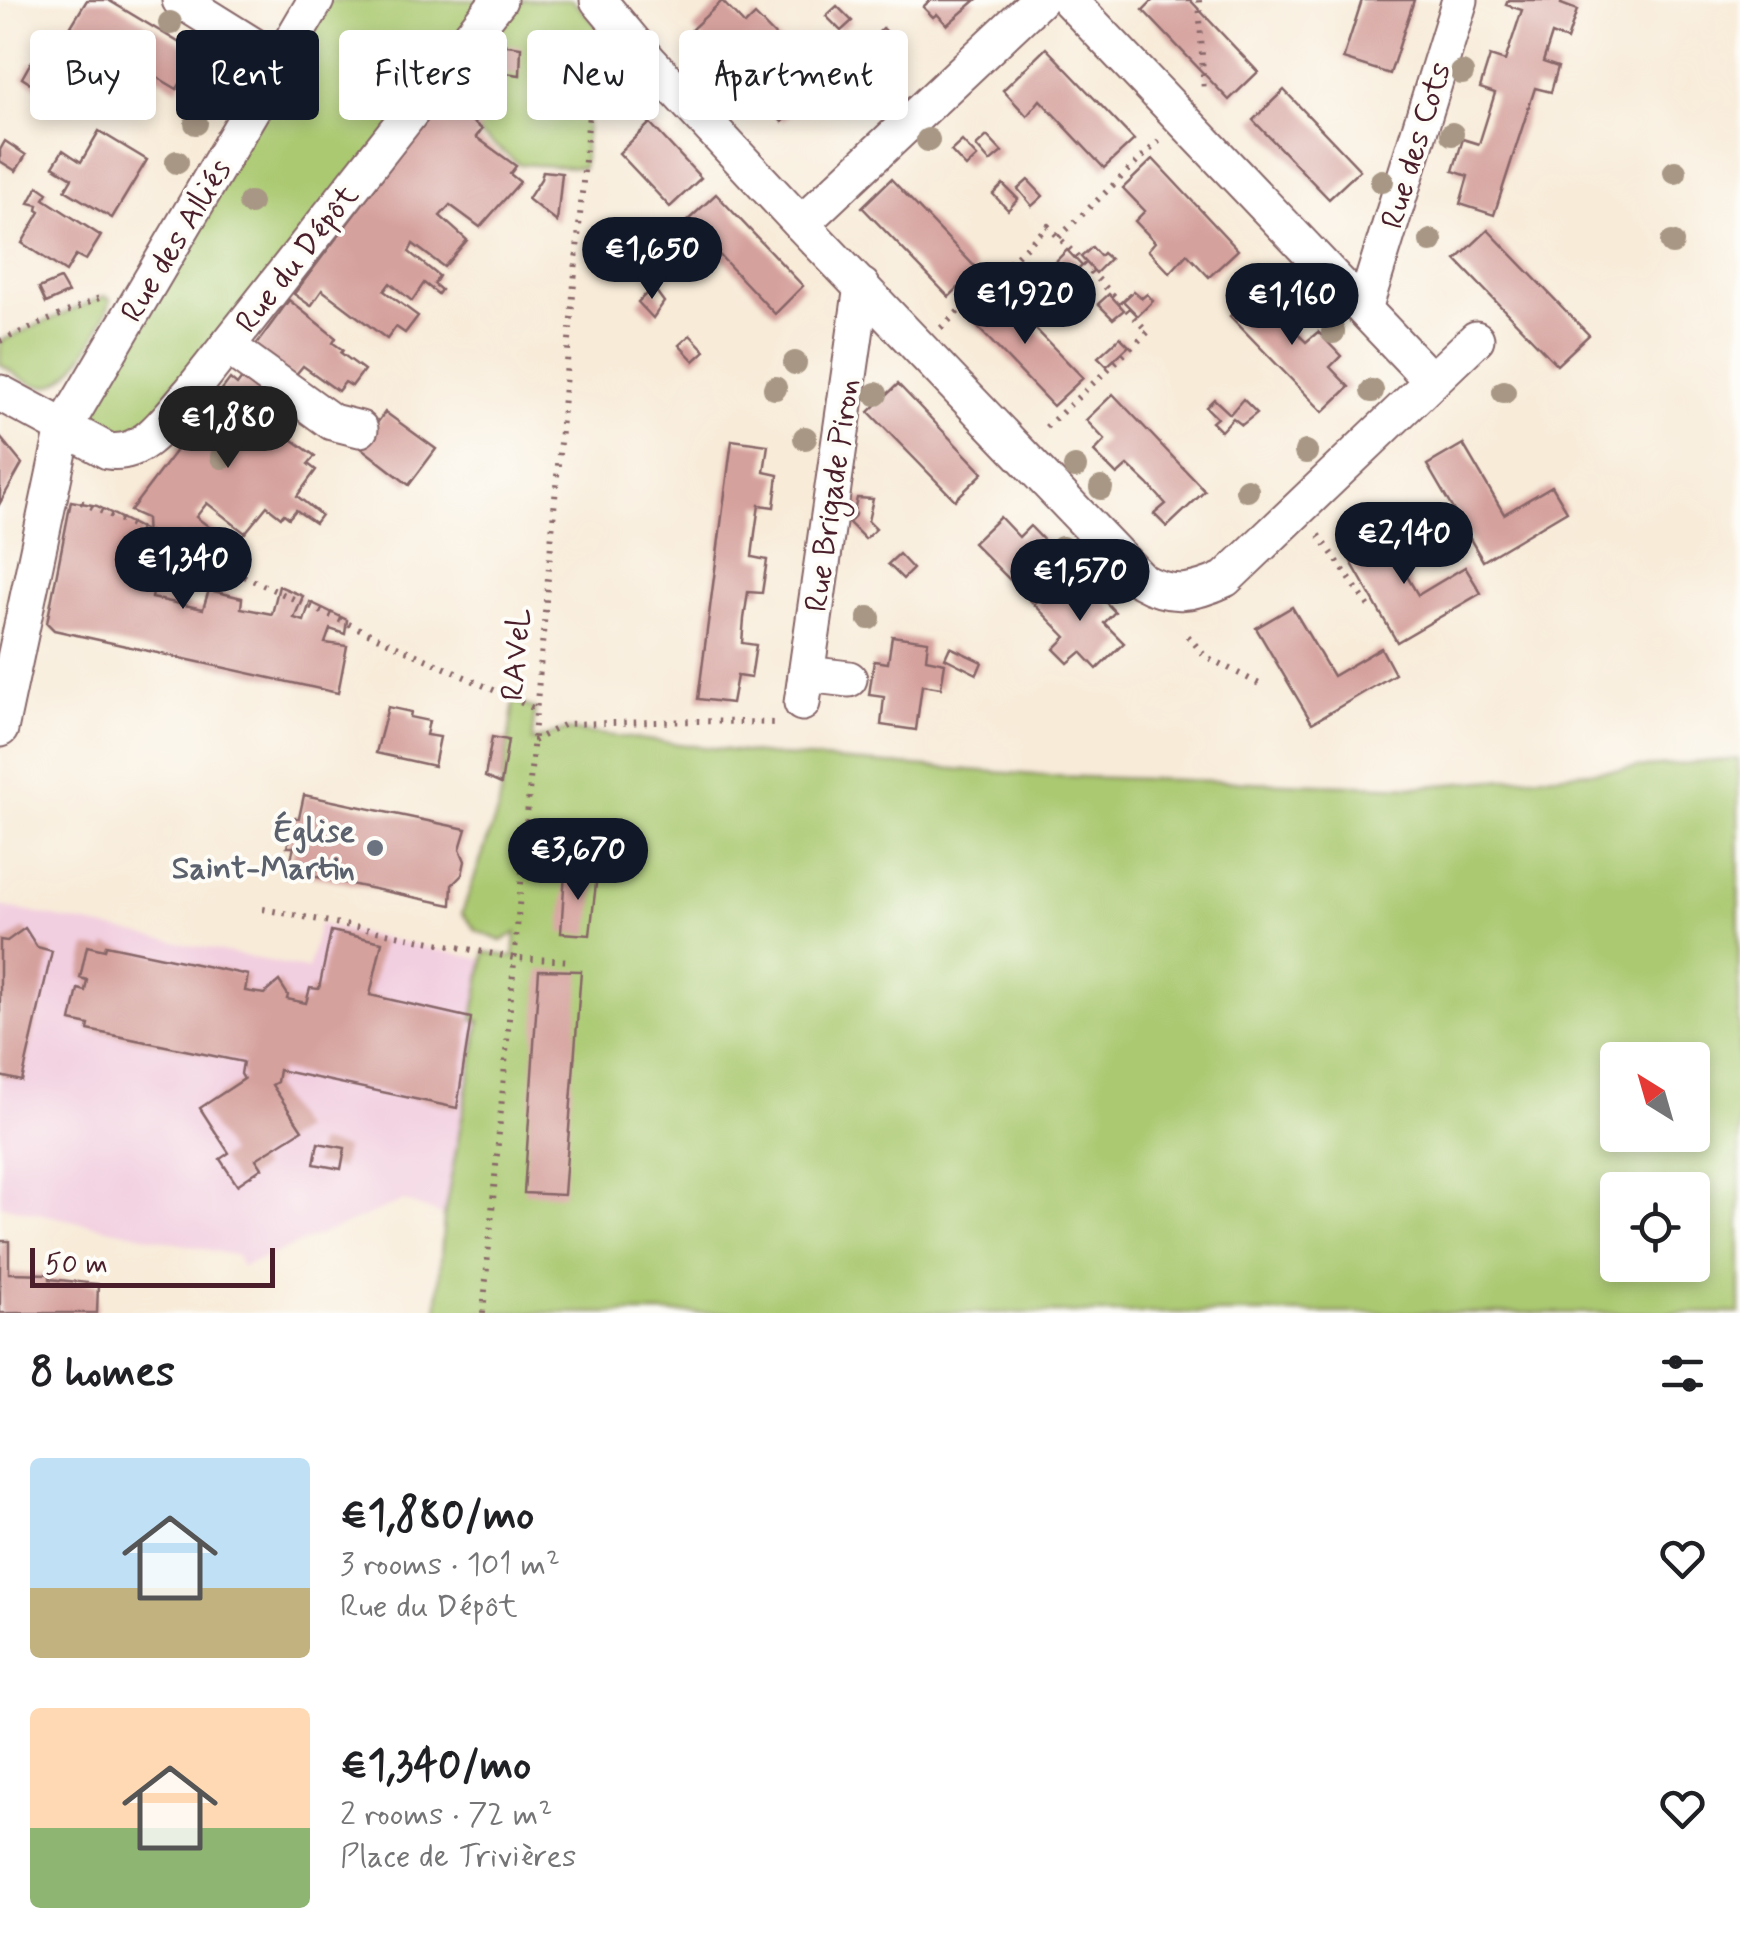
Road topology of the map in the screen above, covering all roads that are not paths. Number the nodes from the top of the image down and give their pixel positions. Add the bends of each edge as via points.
1 (180, 0) edge
2 (316, 0) edge
3 (499, 0) edge
4 (1038, 0) edge
5 (1069, 0) edge
6 (1460, 0) edge
7 (598, 1) edge
8 (228, 30) edge
9 (299, 30) edge
10 (247, 120) edge
11 (801, 224) junction
12 (862, 286) junction
13 (1364, 309) junction
14 (1476, 339) dead end
15 (227, 346) junction
16 (1432, 382) junction
17 (0, 393) edge
18 (64, 428) junction
19 (360, 429) dead end
20 (850, 679) dead end
21 (0, 729) edge

1 - 8 street
2 - 9 street, Rue des Alliés
3 - 15 street, Rue du Dépôt
4 - 11 street
5 - 13 street
6 - 13 street, Rue des Cots
7 - 11 street
10 - 18 street, Rue des Alliés
11 - 12 street
12 - 16 street via 1142,581 1172,593 1224,579
12 - 20 street, Rue Brigade Piron via 804,689
13 - 16 street
14 - 16 street
15 - 18 street, Rue du Dépôt via 137,447 108,451
15 - 19 street via 332,422
17 - 18 street, Rue du Dépôt
18 - 21 street, Rue des Alliés

